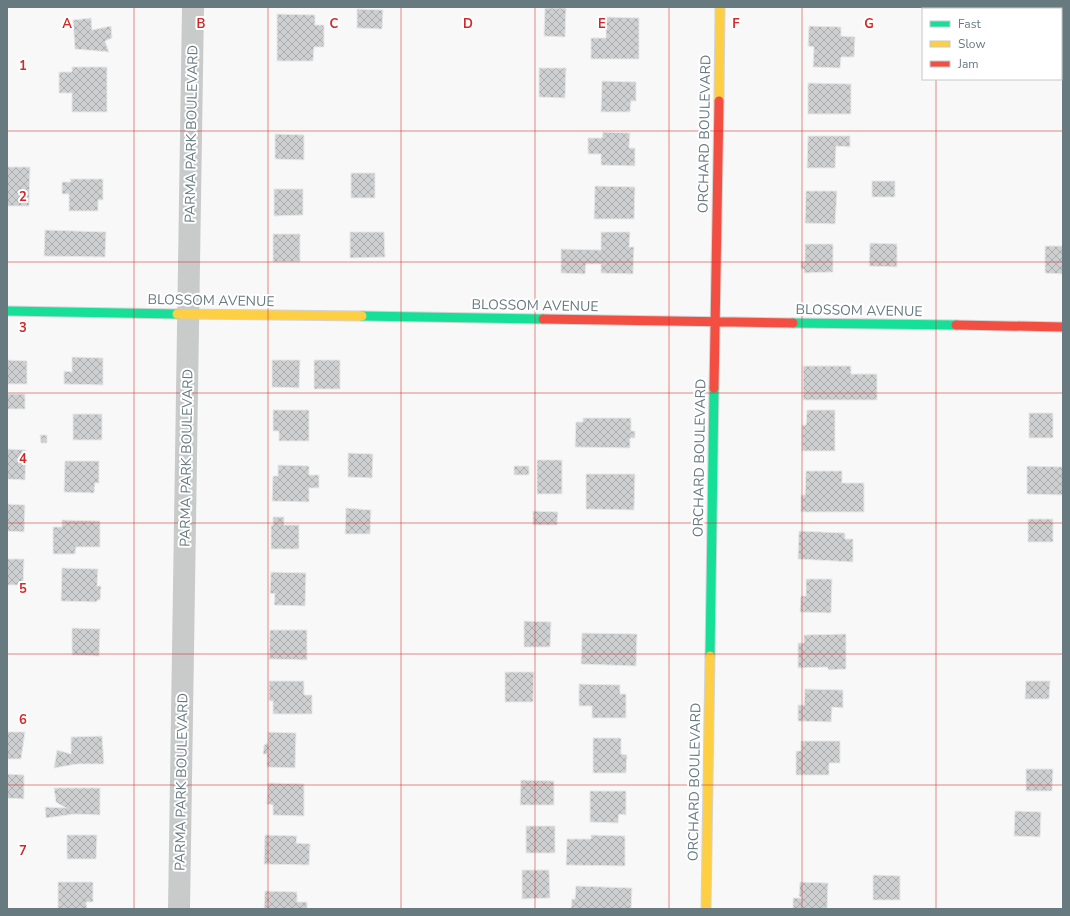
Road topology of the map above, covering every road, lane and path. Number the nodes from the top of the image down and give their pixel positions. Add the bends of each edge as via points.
1 (193, 7) edge
2 (720, 7) edge
3 (7, 311) edge
4 (188, 314) junction
5 (716, 322) junction
6 (1063, 327) edge
7 (179, 909) edge
8 (706, 909) edge

1 - 4 street, PARMA PARK BOULEVARD
2 - 5 street, ORCHARD BOULEVARD
3 - 4 street, BLOSSOM AVENUE
4 - 5 street, BLOSSOM AVENUE
4 - 7 street, PARMA PARK BOULEVARD
5 - 6 street, BLOSSOM AVENUE
5 - 8 street, ORCHARD BOULEVARD

